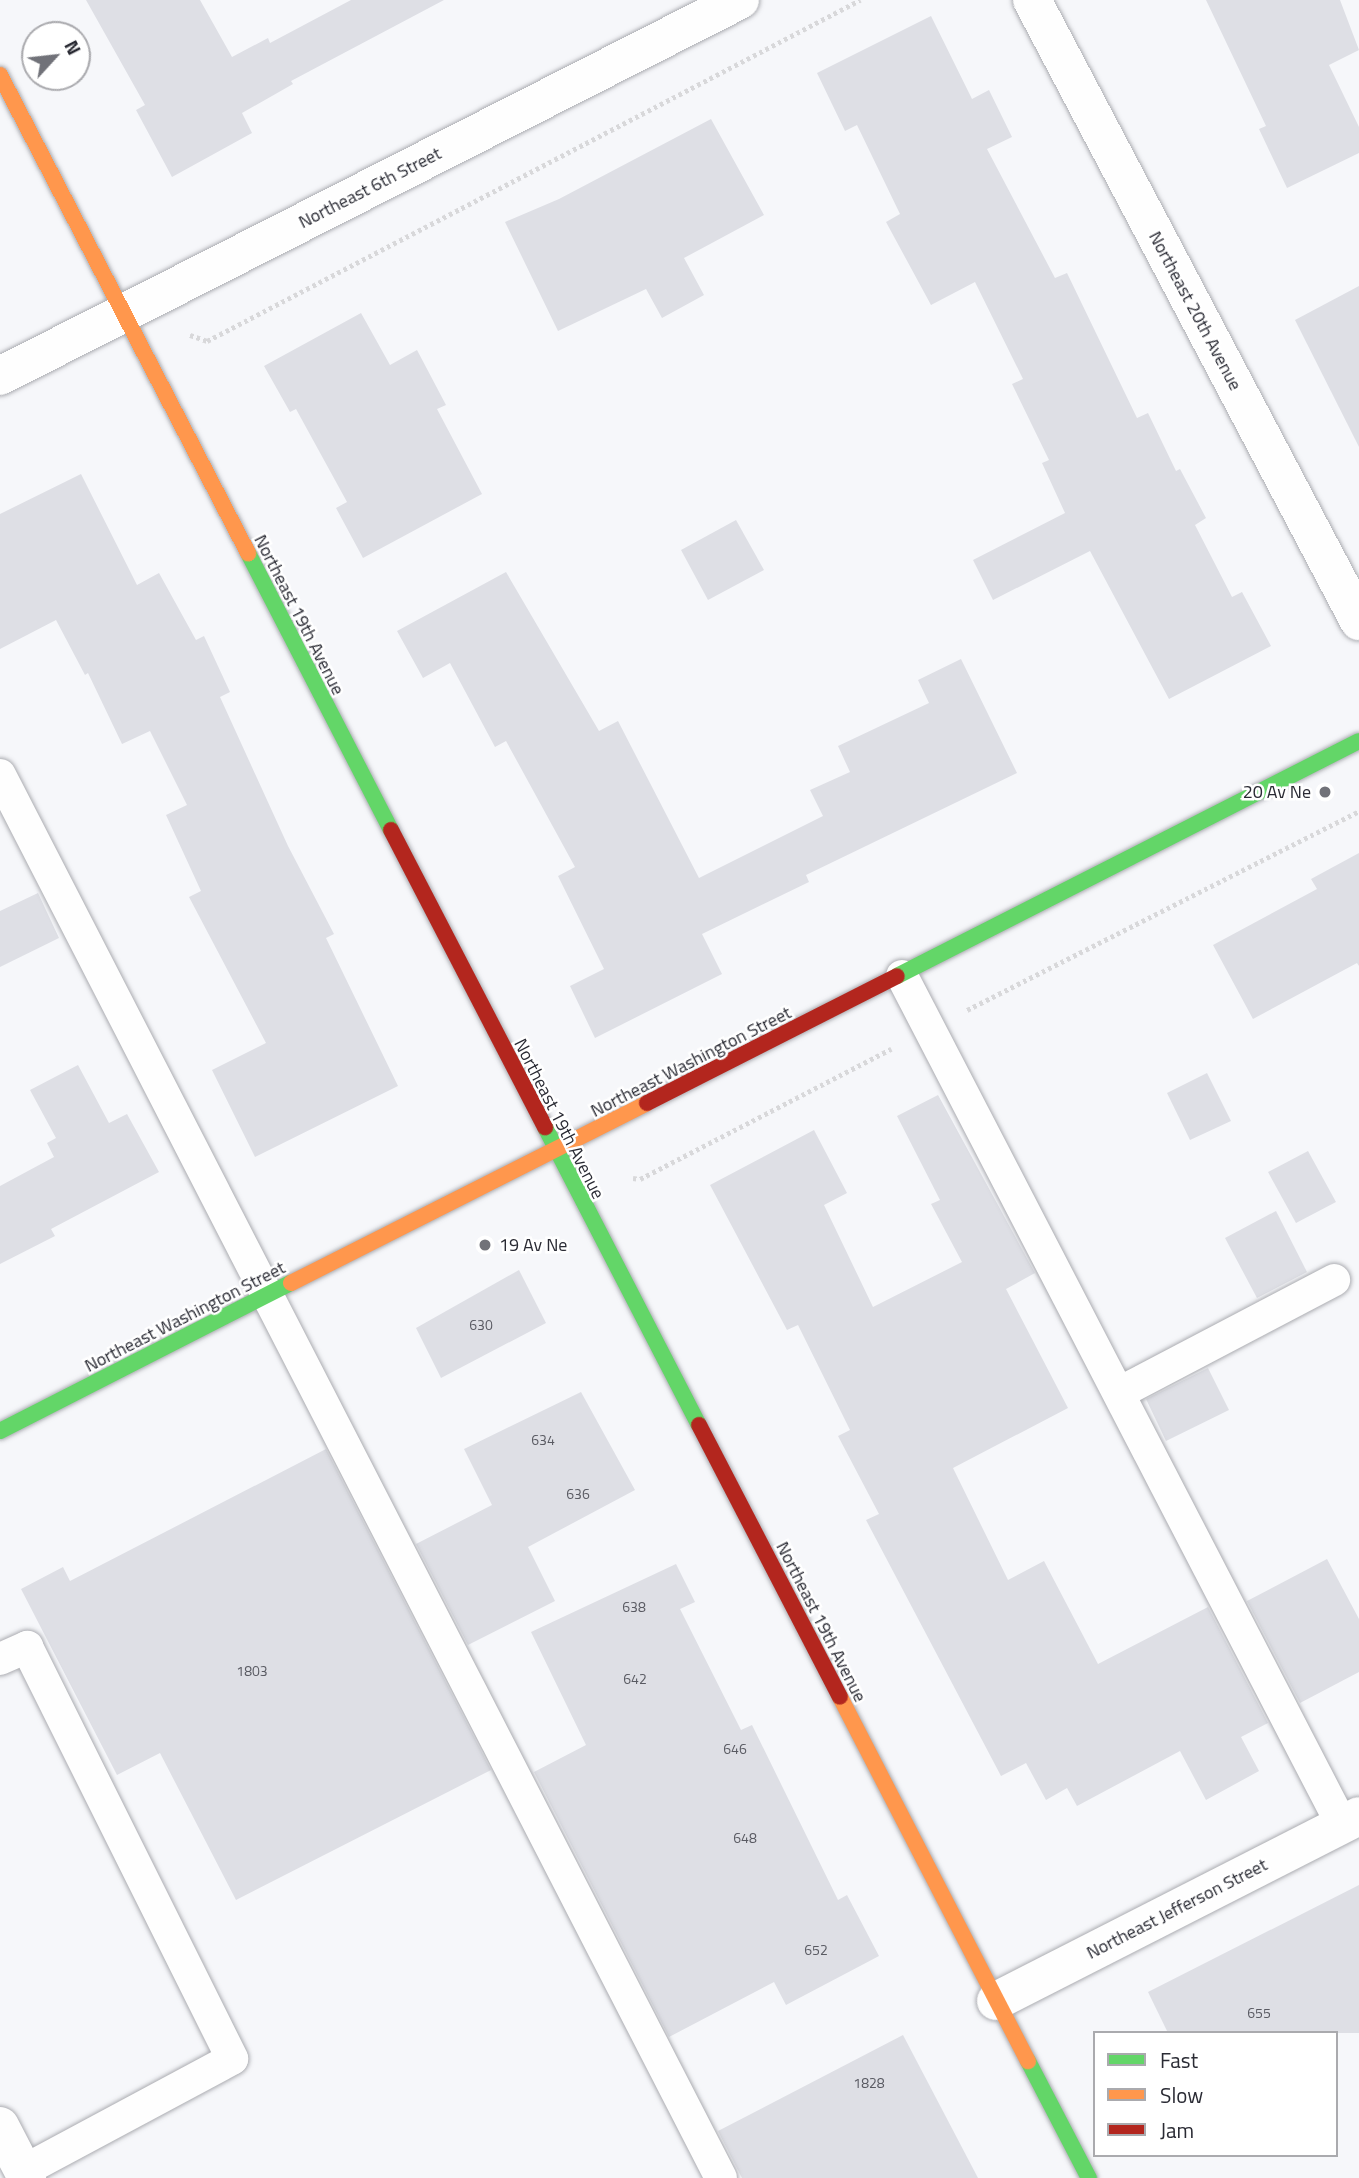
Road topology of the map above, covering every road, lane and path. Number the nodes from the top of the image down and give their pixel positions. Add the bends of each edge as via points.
1 (740, 0) edge
2 (860, 0) edge
3 (1032, 0) edge
4 (0, 75) edge
5 (121, 314) junction
6 (190, 335) dead end
7 (0, 376) edge
8 (1359, 621) edge
9 (1359, 741) edge
10 (0, 775) edge
11 (1359, 811) edge
12 (902, 975) junction
13 (930, 1029) junction
14 (555, 1152) junction
15 (633, 1178) dead end
16 (1334, 1280) dead end
17 (266, 1297) junction
18 (1119, 1394) junction
19 (0, 1431) edge
20 (0, 1660) edge
21 (1350, 1821) edge
22 (996, 2001) junction
23 (0, 2126) edge
24 (25, 2175) edge
25 (721, 2178) edge
26 (1089, 2178) edge

1 - 5 street, Northeast 6th Street
2 - 6 path via 207,341
3 - 8 street, Northeast 20th Avenue
4 - 5 street, Northeast 19th Avenue
5 - 7 street, Northeast 6th Street
5 - 14 street, Northeast 19th Avenue
9 - 12 street, Northeast Washington Street
10 - 17 lane
11 - 13 path
12 - 13 lane
12 - 14 street, Northeast Washington Street
13 - 15 path via 640,1179
13 - 18 lane
14 - 17 street, Northeast Washington Street
14 - 22 street, Northeast 19th Avenue
16 - 18 lane
17 - 19 street, Northeast Washington Street
17 - 25 lane
18 - 21 lane
20 - 24 lane via 27,1647 232,2059
21 - 22 street, Northeast Jefferson Street
22 - 26 street, Northeast 19th Avenue
23 - 24 street

